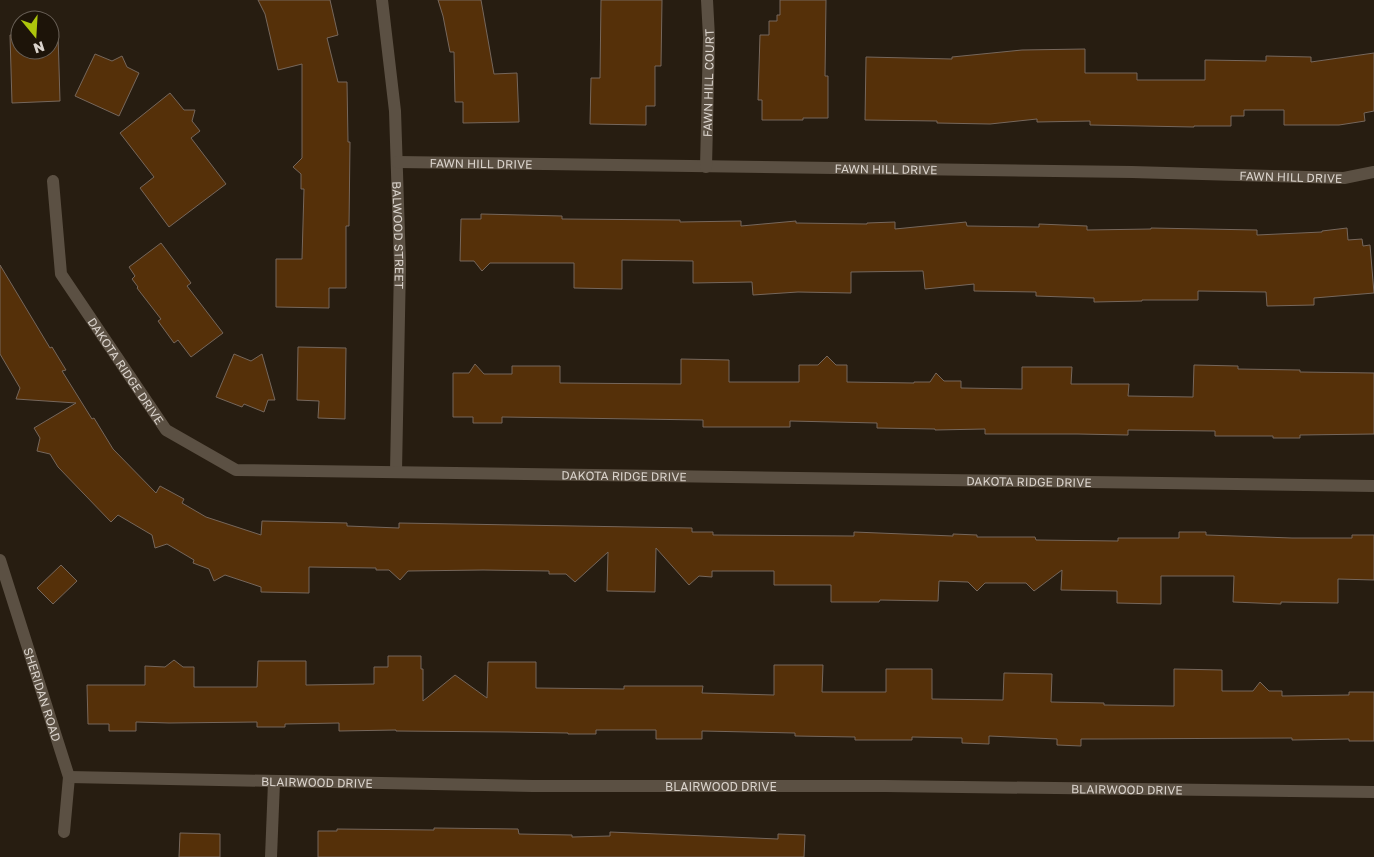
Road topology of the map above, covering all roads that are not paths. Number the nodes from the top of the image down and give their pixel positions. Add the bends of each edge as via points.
1 (382, 0) edge
2 (707, 0) edge
3 (397, 162) junction
4 (706, 167) junction
5 (1374, 172) edge
6 (53, 181) dead end
7 (396, 471) junction
8 (1374, 486) edge
9 (0, 560) edge
10 (69, 777) junction
11 (274, 782) junction
12 (1374, 792) edge
13 (64, 832) dead end
14 (271, 857) edge

1 - 3 street, BALWOOD STREET via 396,111
2 - 4 street, FAWN HILL COURT
3 - 4 street, FAWN HILL DRIVE
3 - 7 street, BALWOOD STREET via 400,266
4 - 5 street, FAWN HILL DRIVE via 1344,178
6 - 7 street, DAKOTA RIDGE DRIVE via 61,274 166,430 236,470
7 - 8 street, DAKOTA RIDGE DRIVE
9 - 10 street, SHERIDAN ROAD
10 - 11 street, BLAIRWOOD DRIVE
10 - 13 street, SHERIDAN ROAD
11 - 12 street, BLAIRWOOD DRIVE
11 - 14 street

